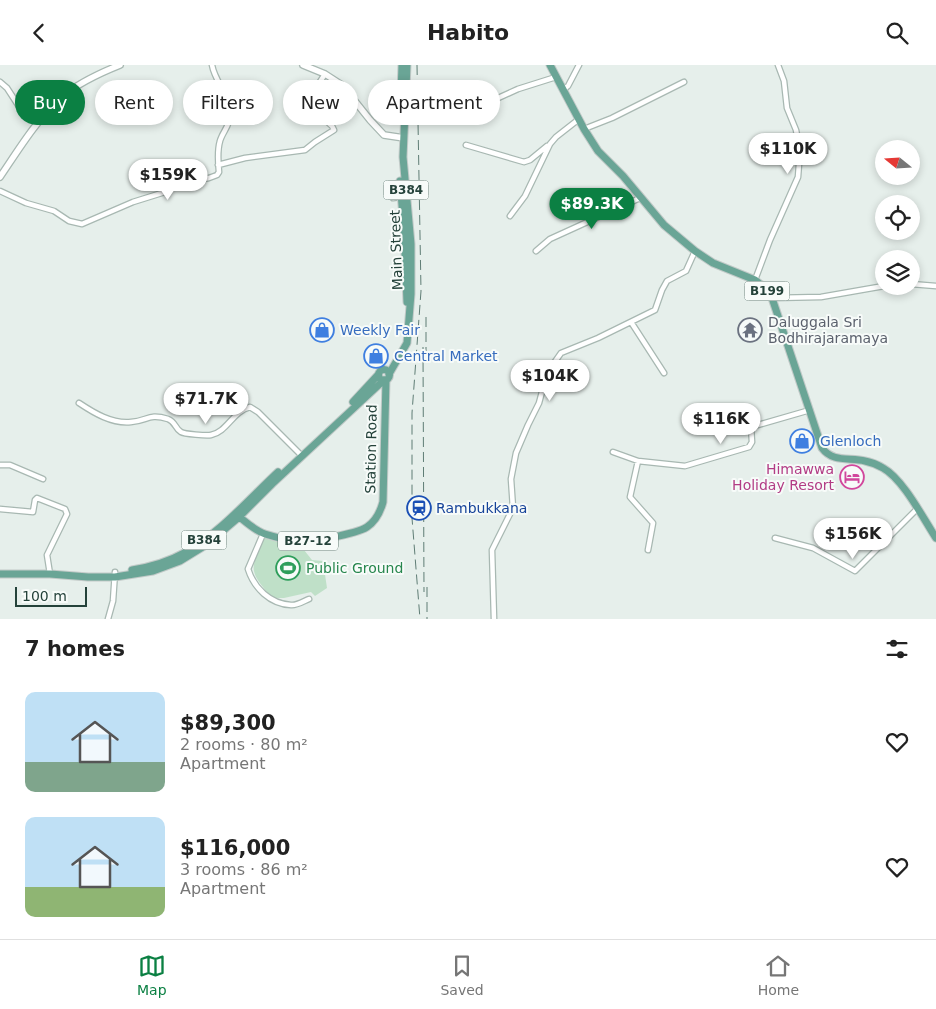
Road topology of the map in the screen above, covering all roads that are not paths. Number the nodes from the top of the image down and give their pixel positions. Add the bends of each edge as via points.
1 (120, 65) edge
2 (212, 65) edge
3 (303, 65) edge
4 (402, 65) edge
5 (407, 65) edge
6 (550, 65) edge
7 (579, 65) edge
8 (778, 65) edge
9 (326, 73) junction
10 (556, 77) junction
11 (0, 82) edge
12 (85, 82) edge
13 (684, 83) dead end
14 (563, 90) junction
15 (500, 97) edge
16 (15, 100) edge
17 (580, 119) junction
18 (36, 125) edge
19 (584, 129) junction
20 (402, 138) junction
21 (550, 144) junction
22 (466, 145) dead end
23 (218, 165) junction
24 (0, 177) edge
25 (0, 191) edge
26 (401, 197) junction
27 (393, 198) dead end
28 (640, 198) junction
29 (510, 216) dead end
30 (536, 251) dead end
31 (695, 251) junction
32 (755, 280) junction
33 (920, 285) edge
34 (936, 286) edge
35 (875, 288) edge
36 (772, 297) junction
37 (409, 315) junction
38 (631, 322) junction
39 (664, 373) dead end
40 (384, 376) junction
41 (78, 403) dead end
42 (810, 410) junction
43 (612, 452) dead end
44 (303, 453) junction
45 (638, 461) junction
46 (0, 465) edge
47 (43, 479) dead end
48 (0, 509) edge
49 (917, 509) junction
50 (237, 515) junction
51 (263, 533) junction
52 (775, 538) dead end
53 (936, 538) edge
54 (648, 550) dead end
55 (0, 574) edge
56 (50, 574) junction
57 (115, 575) junction
58 (310, 599) dead end
59 (108, 619) edge
60 (494, 619) edge

1 - 12 street
2 - 23 street via 231,114 220,141
3 - 9 street
4 - 20 main road, Main Street / B384
5 - 20 main road, Main Street / B384
6 - 10 main road, B199
7 - 14 street
8 - 32 street via 800,151 798,177
9 - 20 street via 342,85 384,135
9 - 23 street via 312,100 314,109 332,125 332,133 305,151 245,158
10 - 14 main road, B199
10 - 15 street
11 - 16 street
13 - 19 street
14 - 17 main road, B199
17 - 19 main road, B199
17 - 21 street
18 - 24 street
19 - 28 main road, B199 via 598,151
20 - 26 main road, Main Street / B384 via 399,167
20 - 37 main road, Main Street / B384 via 411,244
21 - 22 street via 524,162
21 - 29 street via 526,196
23 - 25 street via 217,175 180,183 166,192 82,224
26 - 27 street
26 - 37 main road, Main Street / B384
28 - 30 street via 550,239
28 - 31 main road, B199 via 664,225
31 - 32 main road, B199 via 713,263
31 - 38 street via 686,271 667,281 655,310
32 - 36 main road, B199
33 - 34 street
35 - 36 street via 821,297
36 - 42 main road, B199
37 - 40 main road, Main Street / B384 via 407,343
38 - 39 street
38 - 60 street via 561,353 547,373 539,403 516,453 511,479 513,508 492,550
40 - 44 main road, Main Street / B384
40 - 51 main road, Station Road / B27-12 via 384,491 377,518 362,530 304,542
41 - 44 street via 118,422 157,417 170,420 183,434 209,436 218,433 243,409 250,407
42 - 45 street via 751,427 749,447 685,465
42 - 49 main road, B199 via 826,454 883,468 898,479
43 - 45 street
44 - 50 main road, B384
45 - 54 street via 630,497 653,523
46 - 47 street via 10,465
48 - 56 street via 33,512 37,498 65,509 67,514 47,555
49 - 52 street via 855,571 813,548
49 - 53 main road, B199
50 - 51 main road, B27-12
50 - 57 main road, B384 via 206,545 180,561 154,571
51 - 58 street via 248,569 251,578 269,600 292,606
55 - 56 main road, B384
56 - 57 main road, B384
57 - 59 street

